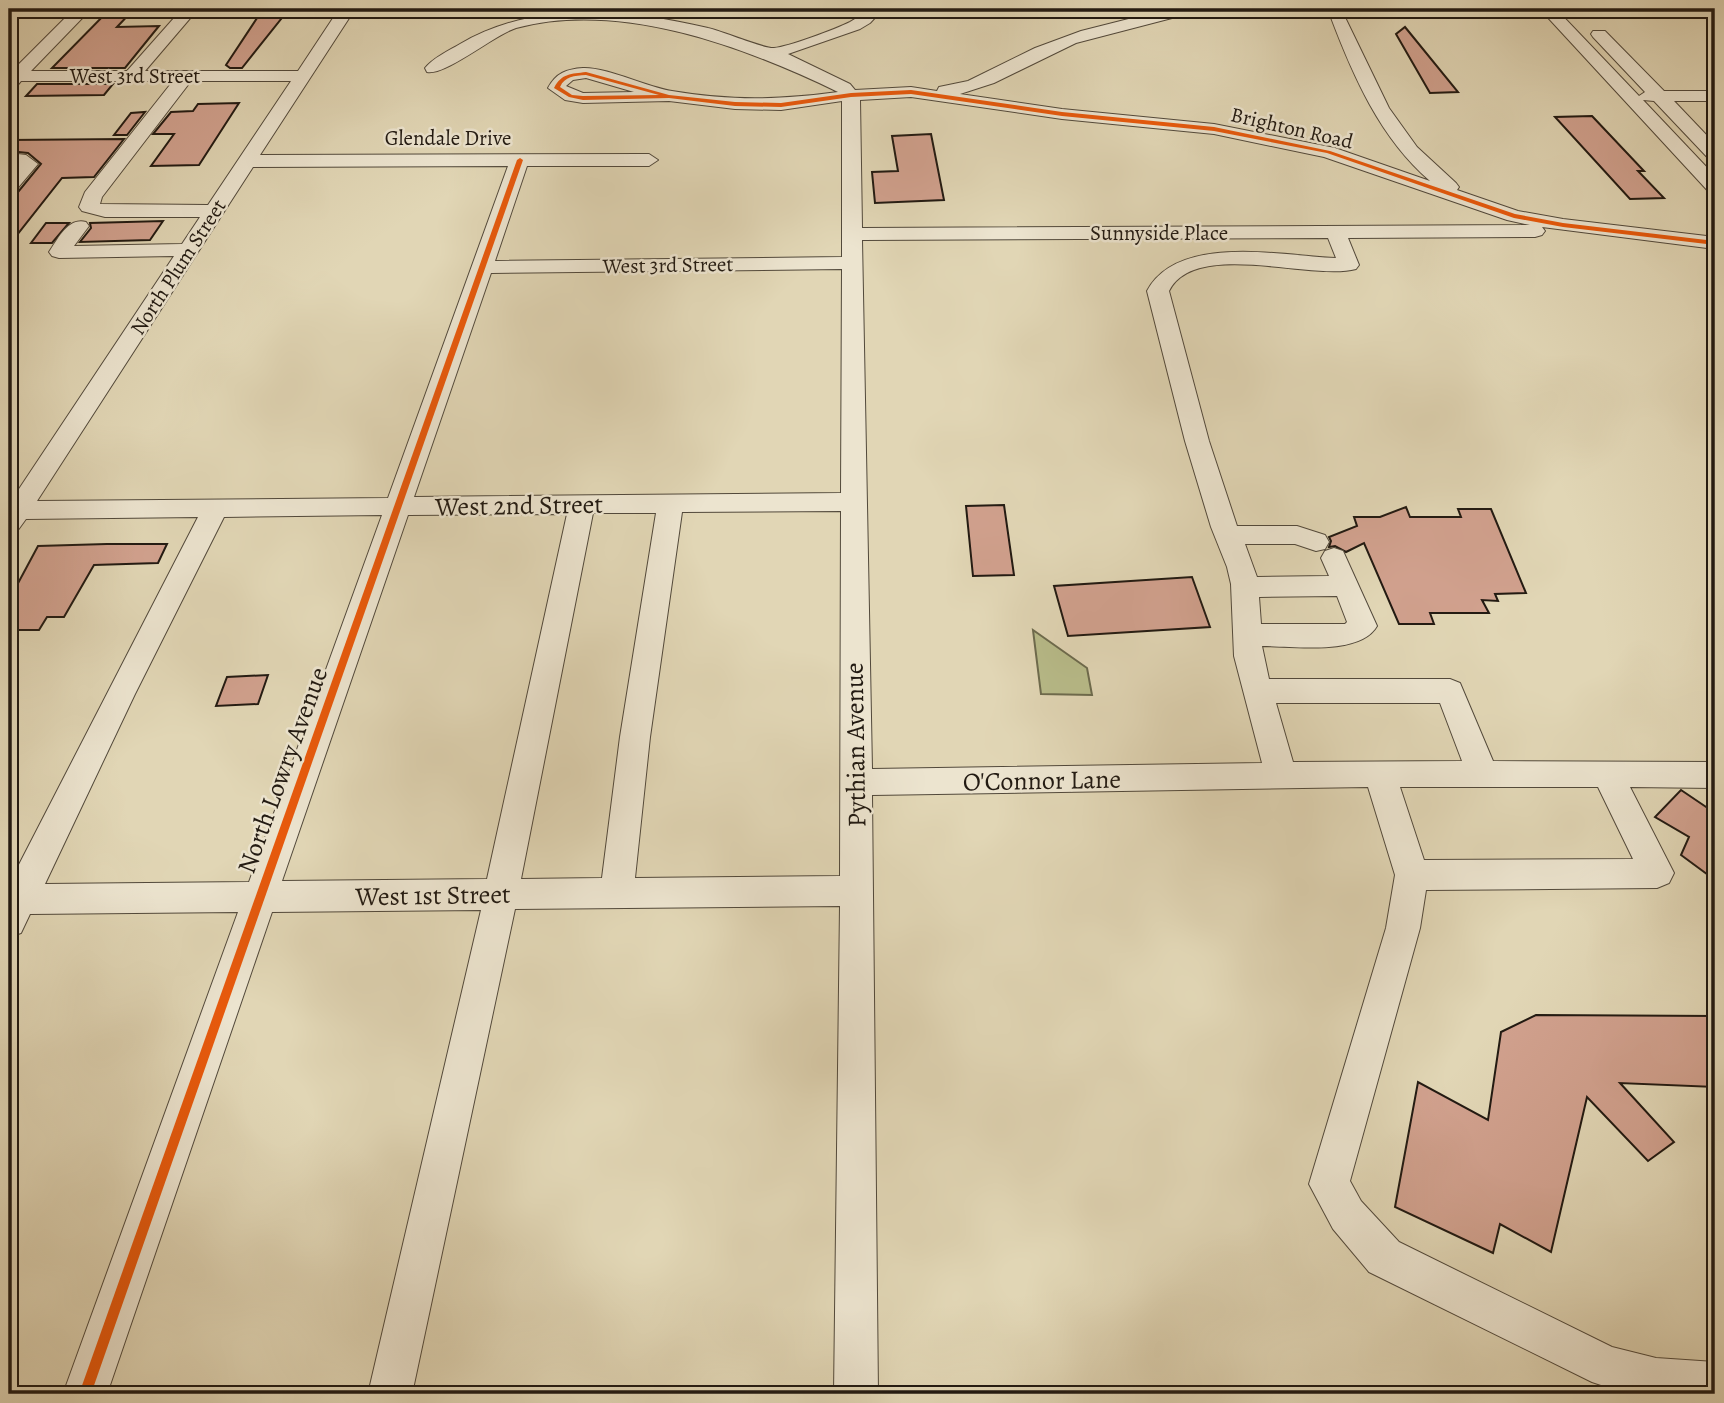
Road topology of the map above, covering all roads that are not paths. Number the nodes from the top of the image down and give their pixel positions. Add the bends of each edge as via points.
1 (42, 9) edge
2 (190, 9) edge
3 (347, 9) edge
4 (874, 9) edge
5 (1189, 9) edge
6 (1548, 9) edge
7 (81, 10) edge
8 (1335, 10) edge
9 (499, 11) dead end
10 (538, 18) junction
11 (1584, 19) dead end
12 (773, 54) junction
13 (433, 68) dead end
14 (132, 76) junction
15 (187, 76) junction
16 (303, 76) junction
17 (11, 79) edge
18 (911, 92) junction
19 (851, 95) junction
20 (669, 96) junction
21 (1630, 96) junction
22 (1660, 96) junction
23 (1715, 96) edge
24 (1396, 130) junction
25 (1328, 152) junction
26 (1715, 154) edge
27 (9, 159) edge
28 (520, 160) junction
29 (649, 160) dead end
30 (247, 161) junction
31 (9, 186) edge
32 (1715, 187) edge
33 (1466, 200) junction
34 (215, 211) junction
35 (79, 226) dead end
36 (1615, 231) junction
37 (1336, 232) junction
38 (1465, 232) junction
39 (1678, 239) junction
40 (1715, 243) edge
41 (852, 249) junction
42 (189, 250) junction
43 (1715, 250) edge
44 (483, 267) junction
45 (853, 502) junction
46 (670, 503) junction
47 (582, 504) junction
48 (398, 506) junction
49 (216, 508) junction
50 (14, 517) edge
51 (1227, 535) junction
52 (1347, 586) junction
53 (1245, 587) junction
54 (1246, 635) junction
55 (1258, 691) junction
56 (1380, 774) junction
57 (1483, 774) junction
58 (1607, 774) junction
59 (1715, 775) edge
60 (1281, 776) junction
61 (856, 782) junction
62 (1412, 875) junction
63 (857, 891) junction
64 (617, 893) junction
65 (501, 894) junction
66 (259, 896) junction
67 (13, 907) edge
68 (1715, 1384) edge
69 (85, 1394) edge
70 (390, 1394) edge
71 (856, 1394) edge

1 - 7 street
2 - 14 street
3 - 16 street, North Plum Street
4 - 12 street via 854,26
5 - 18 street via 1090,32 974,86
6 - 21 street
7 - 17 street
8 - 24 street via 1366,83
9 - 10 street
10 - 12 street via 594,14 635,18
10 - 13 street via 501,28
11 - 22 street
12 - 19 street
14 - 15 street, West 3rd Street
14 - 17 street, West 3rd Street
15 - 16 street, West 3rd Street
15 - 34 street via 92,196 89,207
16 - 30 street, North Plum Street
18 - 19 street, Brighton Road
18 - 25 street, Brighton Road via 1062,114 1214,128
19 - 20 street, Brighton Road via 761,105
19 - 41 street, Pythian Avenue
20 - 20 street via 583,98 556,88 568,76 595,73
21 - 22 street
21 - 32 street
22 - 23 street
22 - 26 street
24 - 25 street via 1396,145 1378,153
24 - 33 street via 1422,163
25 - 33 street, Brighton Road
27 - 31 street via 29,164
28 - 29 street, Glendale Drive
28 - 30 street, Glendale Drive
28 - 44 street, North Lowry Avenue
30 - 34 street, North Plum Street
33 - 36 street, Brighton Road via 1541,222
33 - 38 street via 1488,220 1487,226
34 - 42 street, North Plum Street
35 - 42 street via 59,252
36 - 38 street, Sunnyside Place
36 - 39 street, Brighton Road
37 - 38 street, Sunnyside Place
37 - 41 street, Sunnyside Place
37 - 51 street via 1349,265 1259,258 1209,262 1168,275 1157,291
39 - 40 street, Brighton Road
39 - 43 street
41 - 44 street, West 3rd Street
41 - 45 street, Pythian Avenue
42 - 50 street, North Plum Street
44 - 48 street, North Lowry Avenue
45 - 46 street, West 2nd Street
45 - 61 street, Pythian Avenue
46 - 47 street, West 2nd Street
46 - 64 street
47 - 48 street, West 2nd Street
47 - 65 street
48 - 49 street, West 2nd Street
48 - 66 street, North Lowry Avenue
49 - 50 street, West 2nd Street
49 - 67 street
51 - 52 street via 1297,535 1325,550
51 - 53 street
52 - 53 street
52 - 54 street via 1363,626 1350,635
53 - 54 street
54 - 55 street
55 - 57 street via 1450,691
55 - 60 street
56 - 57 street, O'Connor Lane
56 - 60 street, O'Connor Lane
56 - 62 street
57 - 58 street, O'Connor Lane
58 - 59 street, O'Connor Lane
58 - 62 street via 1657,873
60 - 61 street, O'Connor Lane
61 - 63 street, Pythian Avenue
62 - 68 street via 1403,928 1329,1184 1347,1215 1384,1257 1607,1367 1656,1380
63 - 64 street, West 1st Street
63 - 71 street, Pythian Avenue
64 - 65 street, West 1st Street
65 - 66 street, West 1st Street
65 - 70 street
66 - 67 street, West 1st Street
66 - 69 street, North Lowry Avenue

